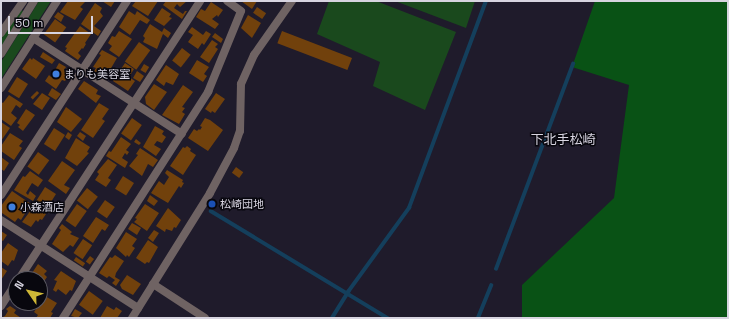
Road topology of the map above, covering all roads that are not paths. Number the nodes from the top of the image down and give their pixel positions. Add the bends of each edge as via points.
1 (23, 1) edge
2 (34, 1) edge
3 (57, 1) edge
4 (127, 1) edge
5 (200, 1) edge
6 (227, 1) edge
7 (292, 1) edge
8 (1, 33) edge
9 (33, 38) junction
10 (1, 54) edge
11 (82, 70) junction
12 (1, 88) edge
13 (134, 103) junction
14 (182, 134) junction
15 (1, 195) edge
16 (1, 220) edge
17 (41, 246) junction
18 (24, 271) edge
19 (90, 277) junction
20 (153, 284) junction
21 (8, 295) edge
22 (1, 306) edge
23 (138, 308) junction
24 (63, 318) edge
25 (132, 318) edge
26 (205, 318) edge

1 - 8 street
2 - 10 street
3 - 9 street
4 - 11 street
5 - 13 street
6 - 14 street via 241,11 208,92
7 - 20 street via 254,55 241,84 240,131 234,148 210,193
9 - 11 street
9 - 12 street
11 - 13 street
11 - 15 street
13 - 14 street
13 - 17 street
14 - 19 street
16 - 17 street
17 - 18 street
17 - 19 street
19 - 23 street
19 - 24 street
20 - 23 street
20 - 26 street
21 - 22 street
23 - 25 street

